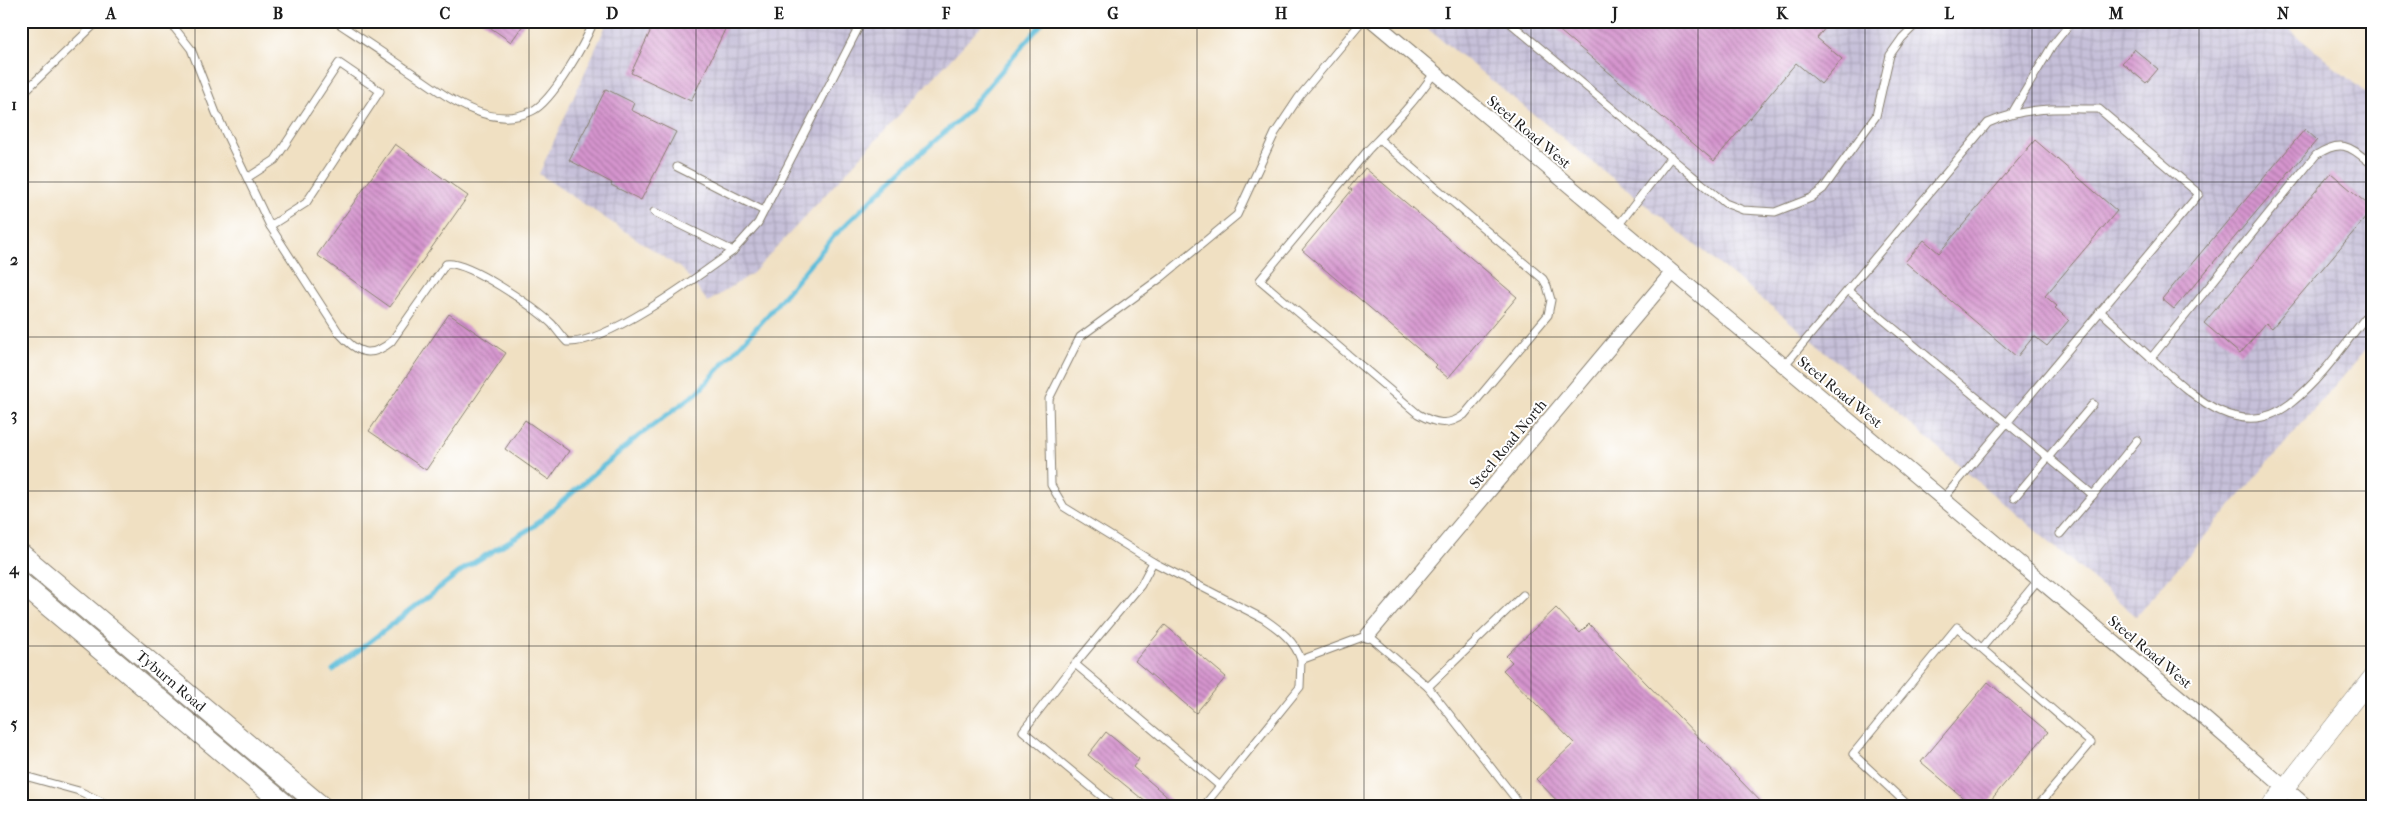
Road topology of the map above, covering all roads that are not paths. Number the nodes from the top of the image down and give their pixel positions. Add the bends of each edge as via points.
1 (84, 21) edge
2 (104, 21) edge
3 (169, 21) edge
4 (336, 21) edge
5 (594, 21) edge
6 (862, 21) edge
7 (1362, 21) edge
8 (1373, 21) edge
9 (1508, 21) edge
10 (1919, 21) edge
11 (2072, 21) edge
12 (93, 26) junction
13 (1434, 73) junction
14 (21, 96) edge
15 (2012, 113) junction
16 (1379, 139) junction
17 (1671, 157) junction
18 (2373, 165) edge
19 (677, 167) dead end
20 (247, 178) junction
21 (764, 211) junction
22 (654, 212) dead end
23 (270, 226) junction
24 (1617, 227) junction
25 (733, 251) junction
26 (1672, 274) junction
27 (1848, 290) junction
28 (2373, 308) edge
29 (2100, 311) junction
30 (2151, 358) junction
31 (1783, 366) junction
32 (2093, 404) dead end
33 (2007, 423) junction
34 (2137, 440) dead end
35 (2047, 457) junction
36 (2092, 495) junction
37 (2014, 498) dead end
38 (1942, 499) junction
39 (2060, 534) dead end
40 (21, 554) edge
41 (1153, 562) junction
42 (2038, 580) junction
43 (21, 583) edge
44 (1523, 595) dead end
45 (1368, 635) junction
46 (1982, 648) junction
47 (1301, 660) junction
48 (1076, 664) junction
49 (2373, 676) edge
50 (1428, 688) junction
51 (21, 775) edge
52 (1220, 786) junction
53 (2286, 787) junction
54 (1516, 798) dead end
55 (113, 807) edge
56 (288, 807) edge
57 (322, 807) edge
58 (1115, 807) edge
59 (1203, 807) edge
60 (1910, 807) edge
61 (2037, 807) edge
62 (2270, 807) edge
63 (2307, 807) edge

1 - 12 lane
2 - 12 lane
3 - 20 lane via 191,49
4 - 5 lane via 460,105 509,118 533,111 550,98
6 - 21 lane
7 - 41 lane via 1299,97 1275,133 1237,215 1162,277 1080,338 1049,399 1051,485 1064,507
8 - 13 street, Steel Road West
9 - 17 lane
10 - 17 lane via 1890,55 1876,116 1823,189 1811,198 1775,212 1743,210 1725,202
11 - 15 lane via 2052,46
12 - 14 lane
13 - 16 lane via 1416,101
13 - 24 street, Steel Road West
15 - 27 lane via 1988,123
15 - 29 lane via 2040,109 2099,109 2199,194
16 - 16 lane via 1260,280 1418,414 1440,423 1449,423 1464,415 1548,315 1550,294 1543,279
17 - 24 lane
18 - 30 lane via 2350,147 2330,146 2316,155
19 - 21 lane
20 - 23 lane
20 - 23 lane via 275,160 339,63 380,91 306,203
21 - 25 lane via 751,233
22 - 25 lane
23 - 25 lane via 339,333 350,346 367,352 382,349 391,342 446,264 464,266 500,286 551,324 567,342 577,342 599,335 678,291
24 - 26 street, Steel Road West
26 - 31 street, Steel Road West
26 - 45 street, Steel Road North
27 - 31 lane
27 - 33 lane
28 - 30 lane via 2317,378 2290,404 2273,414 2246,419 2225,414 2199,401
29 - 30 lane
29 - 33 lane
31 - 38 street, Steel Road West
32 - 35 lane
33 - 35 lane
33 - 38 lane
34 - 36 lane
35 - 36 lane
35 - 37 lane
36 - 39 lane
38 - 42 street, Steel Road West
40 - 57 main road, Tyburn Road
41 - 47 lane via 1264,619 1297,647
41 - 48 lane via 1141,585
42 - 46 lane
42 - 53 street, Steel Road West
43 - 56 main road, Tyburn Road
44 - 50 lane
45 - 47 lane
45 - 50 lane
46 - 60 lane via 1957,627 1854,754
46 - 61 lane via 2092,743
47 - 52 lane via 1300,687
48 - 52 lane
48 - 58 lane via 1023,730
49 - 53 street
50 - 54 lane
51 - 55 lane via 79,790
52 - 59 lane
53 - 62 street
53 - 63 street, Steel Road West

